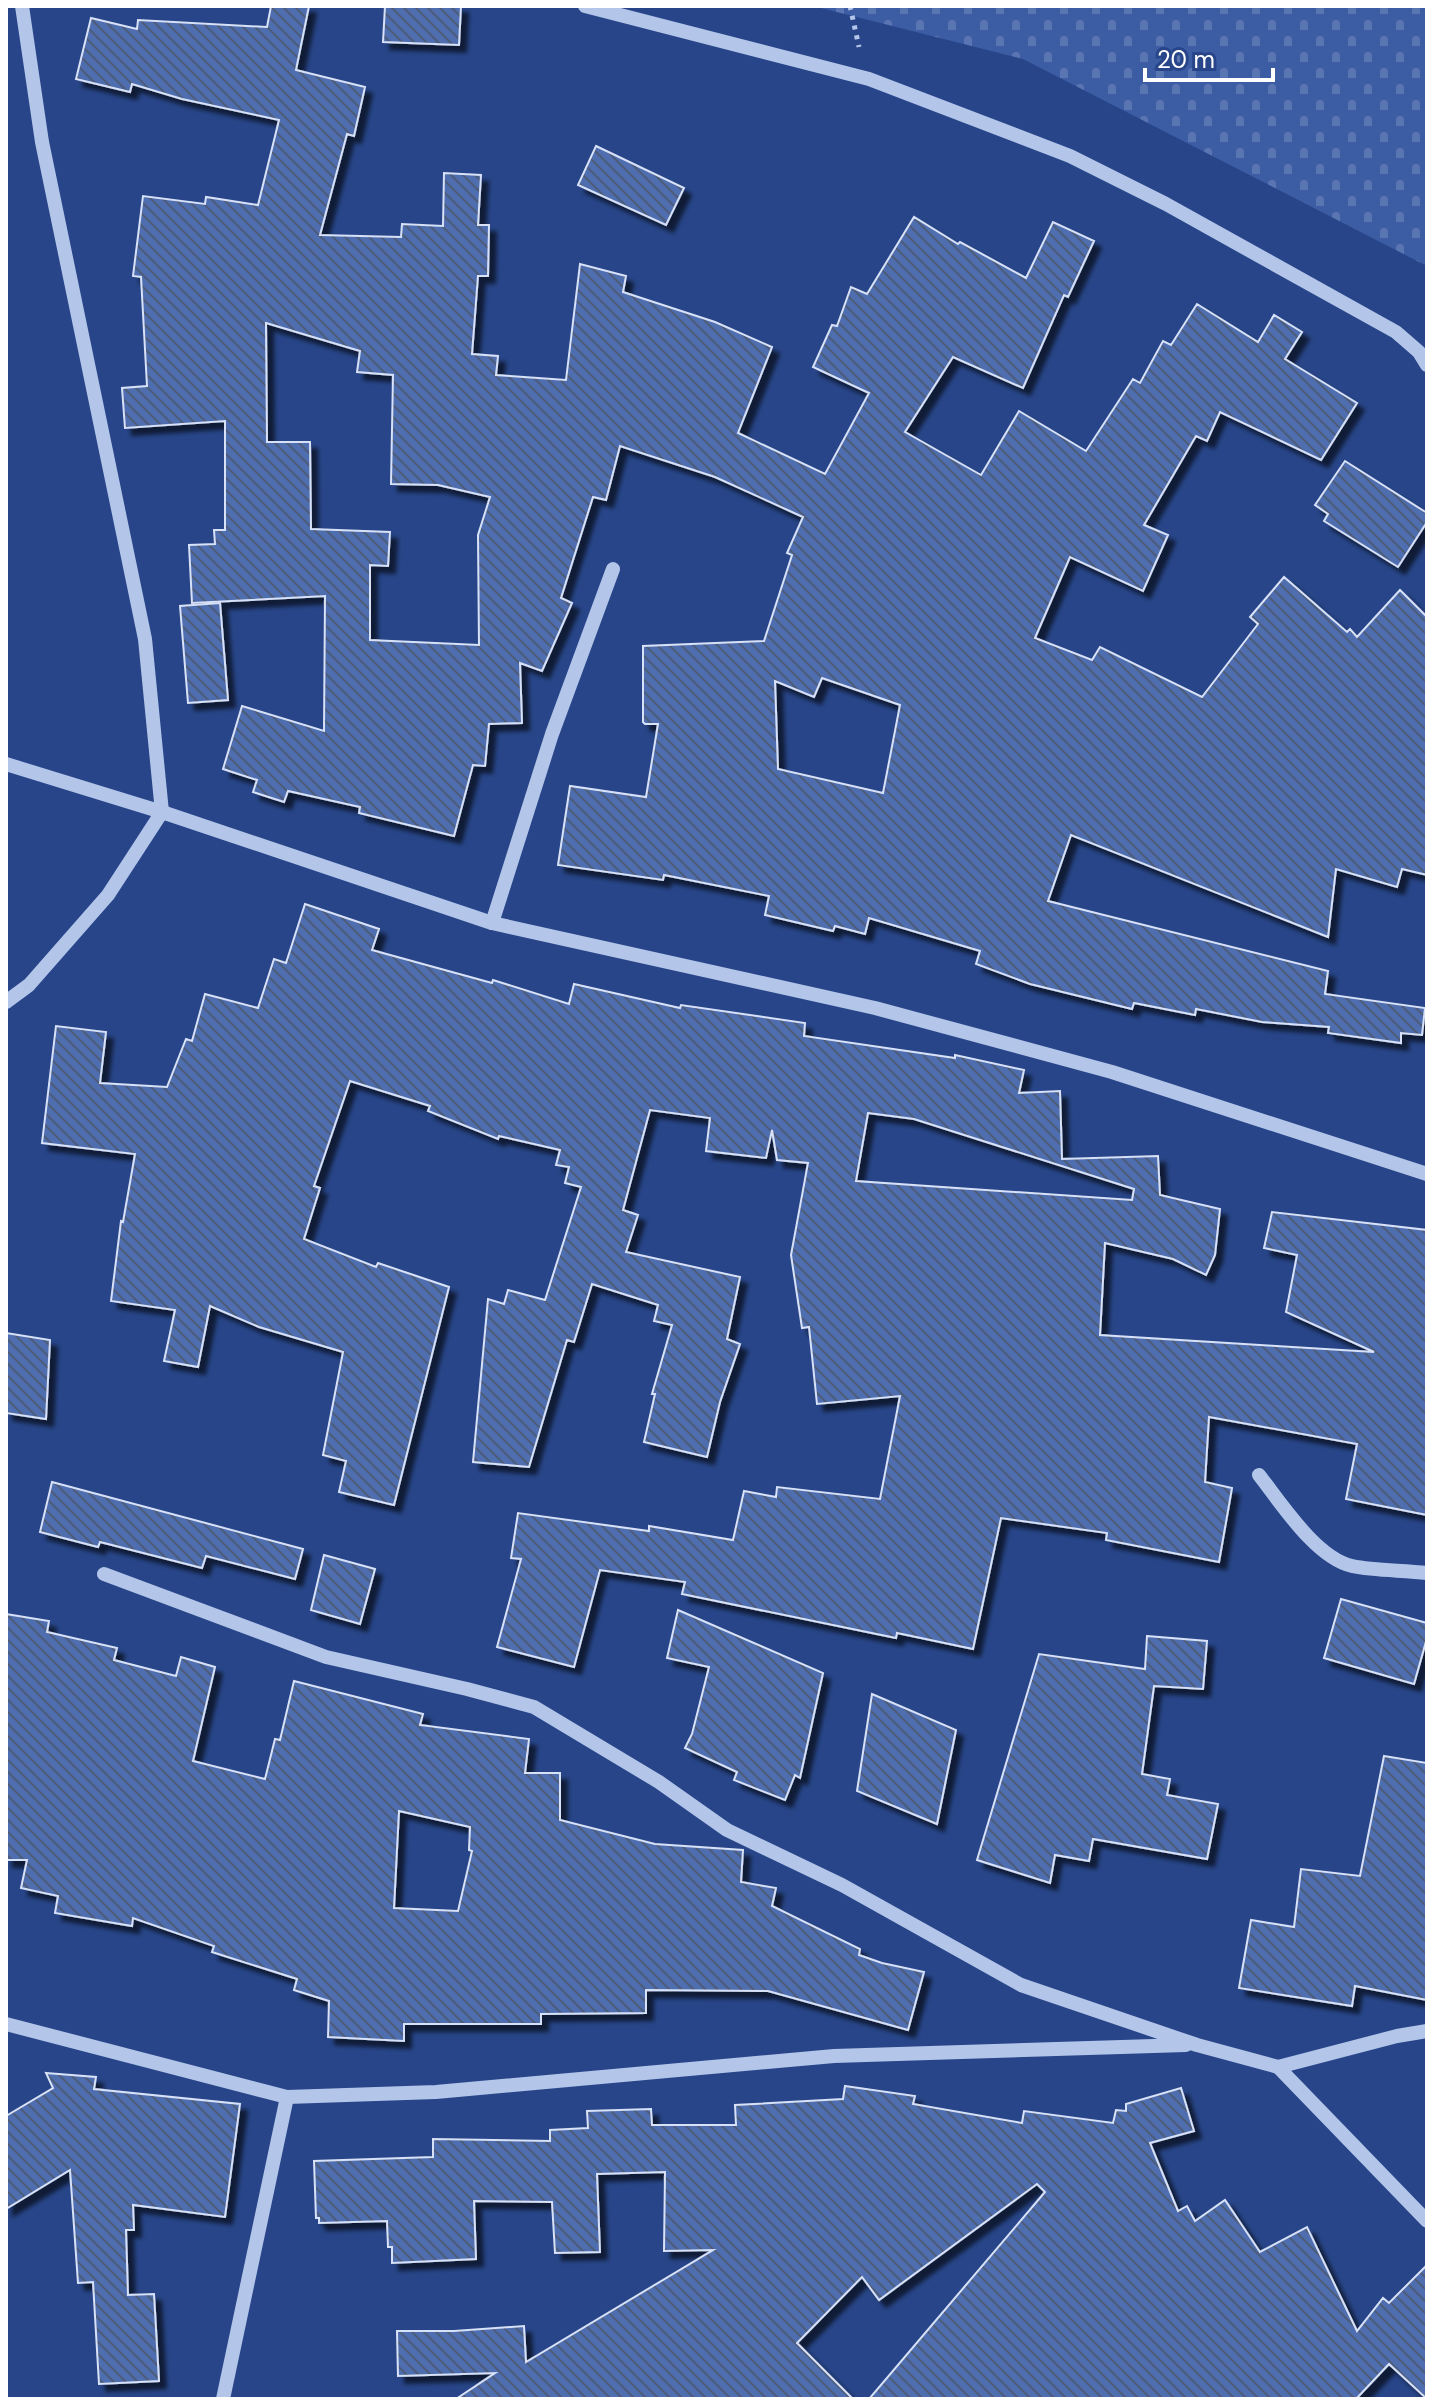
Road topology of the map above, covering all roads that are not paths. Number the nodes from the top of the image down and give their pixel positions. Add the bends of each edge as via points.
1 (22, 6) edge
2 (585, 6) edge
3 (1427, 365) edge
4 (613, 569) dead end
5 (6, 764) edge
6 (162, 812) junction
7 (492, 923) junction
8 (6, 1002) edge
9 (1427, 1174) edge
10 (1259, 1475) dead end
11 (1427, 1573) edge
12 (104, 1574) dead end
13 (6, 2024) edge
14 (1427, 2031) edge
15 (1197, 2045) junction
16 (1278, 2067) junction
17 (287, 2097) junction
18 (1427, 2221) edge
19 (223, 2399) edge

1 - 6 street via 42,142 145,639
2 - 3 street via 869,79 1070,156 1396,332
4 - 7 street via 552,734
5 - 6 street
6 - 7 street
6 - 8 street via 108,895 29,985
7 - 9 street via 875,1008 1112,1072
10 - 11 street via 1323,1551 1350,1565
12 - 15 street via 326,1657 534,1707 727,1830 842,1885 1021,1985
13 - 17 street
14 - 16 street
15 - 16 street
15 - 17 street via 834,2056 436,2092
16 - 18 street
17 - 19 street

